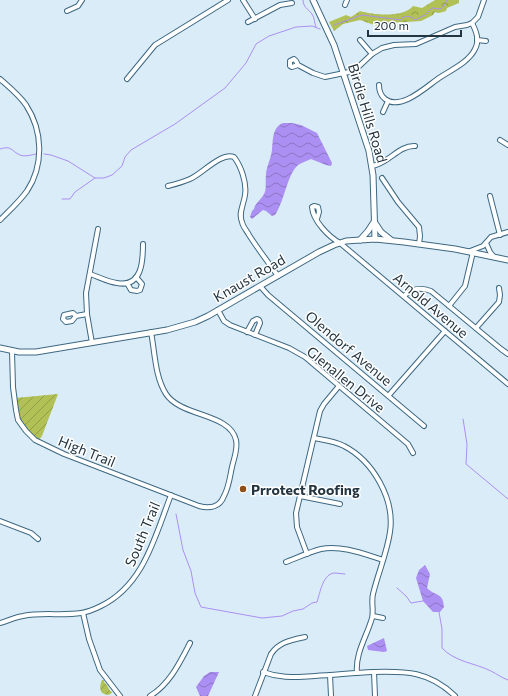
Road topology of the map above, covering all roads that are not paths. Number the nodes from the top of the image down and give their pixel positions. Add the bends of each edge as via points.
1 (82, 0) edge
2 (228, 0) edge
3 (243, 0) edge
4 (313, 0) edge
5 (484, 0) edge
6 (292, 3) dead end
7 (68, 11) dead end
8 (255, 19) junction
9 (248, 22) dead end
10 (472, 23) junction
11 (360, 40) dead end
12 (477, 40) junction
13 (486, 41) dead end
14 (372, 54) junction
15 (298, 65) dead end
16 (344, 74) junction
17 (0, 79) edge
18 (127, 79) dead end
19 (379, 85) dead end
20 (388, 101) junction
21 (383, 112) dead end
22 (500, 140) dead end
23 (508, 145) edge
24 (415, 146) dead end
25 (372, 166) junction
26 (382, 178) dead end
27 (168, 186) dead end
28 (490, 196) dead end
29 (317, 219) dead end
30 (0, 220) edge
31 (374, 222) junction
32 (98, 229) dead end
33 (508, 232) edge
34 (500, 234) junction
35 (375, 239) junction
36 (360, 240) junction
37 (392, 240) junction
38 (340, 243) junction
39 (486, 243) junction
40 (143, 244) dead end
41 (419, 244) junction
42 (471, 252) junction
43 (494, 257) junction
44 (508, 260) edge
45 (90, 274) junction
46 (278, 276) junction
47 (136, 277) junction
48 (127, 283) junction
49 (260, 286) junction
50 (499, 288) dead end
51 (404, 296) junction
52 (449, 306) junction
53 (218, 310) junction
54 (87, 314) junction
55 (76, 316) dead end
56 (476, 328) junction
57 (445, 331) junction
58 (151, 332) junction
59 (247, 332) junction
60 (255, 335) junction
61 (92, 343) junction
62 (0, 348) edge
63 (12, 351) junction
64 (508, 352) edge
65 (508, 384) edge
66 (339, 386) junction
67 (389, 395) junction
68 (424, 426) dead end
69 (314, 438) junction
70 (413, 453) dead end
71 (171, 495) junction
72 (300, 496) junction
73 (340, 504) dead end
74 (0, 521) edge
75 (38, 539) dead end
76 (306, 554) junction
77 (383, 560) junction
78 (286, 562) dead end
79 (83, 613) junction
80 (372, 616) junction
81 (383, 618) dead end
82 (0, 624) edge
83 (305, 637) dead end
84 (190, 643) dead end
85 (263, 672) junction
86 (374, 672) junction
87 (357, 673) junction
88 (330, 675) junction
89 (120, 696) edge
90 (150, 696) edge
91 (255, 696) edge
92 (331, 696) edge
93 (375, 696) edge
94 (455, 696) edge

1 - 7 street via 78,6
2 - 18 street via 155,45
3 - 8 street
4 - 16 main road, Birdie Hills Road
5 - 10 street via 481,12
6 - 8 street via 280,5
8 - 9 street
10 - 12 street
10 - 14 street via 455,27 416,44 388,46
11 - 14 street
12 - 13 street
12 - 20 street via 475,50 468,58 401,102
14 - 16 street via 355,70
15 - 16 street via 325,77
16 - 25 main road, Birdie Hills Road
17 - 30 street via 32,114 38,131 40,149 36,172 28,190
19 - 20 street via 380,93
20 - 21 street
22 - 23 street
24 - 25 street via 405,148 381,164
25 - 31 main road, Birdie Hills Road
26 - 41 street via 418,226
27 - 46 street via 203,172 220,158 234,157 246,189 241,211 242,222
28 - 34 street
29 - 38 street, Arnold Avenue via 327,234
31 - 35 main road, Birdie Hills Road
31 - 36 main road
31 - 37 main road via 381,232
32 - 45 street
33 - 34 street
34 - 39 street via 491,237
35 - 36 main road, Knaust Road
35 - 37 main road, Knaust Road
36 - 38 main road, Knaust Road
37 - 41 main road, Knaust Road
38 - 46 main road, Knaust Road via 324,249
38 - 51 street, Arnold Avenue
39 - 42 street
39 - 43 street
40 - 47 street via 142,267
41 - 42 main road, Knaust Road
42 - 43 main road, Knaust Road
42 - 52 street via 465,286
43 - 44 main road, Knaust Road
45 - 48 street via 115,283
45 - 54 street via 86,293
46 - 49 main road, Knaust Road
47 - 48 street
47 - 48 street via 142,284 140,290 131,290
49 - 53 main road, Knaust Road
49 - 67 street, Olendorf Avenue
50 - 56 street via 499,302
51 - 52 street via 412,290 423,288 431,291
51 - 57 street, Arnold Avenue
52 - 56 street
53 - 58 main road, Knaust Road via 181,326
53 - 59 street, Glenallen Drive via 227,323
54 - 55 street
54 - 61 street
56 - 64 street
57 - 65 street, Arnold Avenue
57 - 67 street
58 - 61 main road, Knaust Road
58 - 71 street, High Trail via 159,376 168,396 183,408 224,424 236,439 236,453 221,502 216,506 204,508
59 - 60 street, Glenallen Drive
59 - 60 street via 257,319 260,323
60 - 66 street, Glenallen Drive via 305,357
61 - 63 main road, Knaust Road via 36,352
62 - 63 main road, Knaust Road
63 - 71 street, High Trail via 13,387 18,420 35,440 64,454
66 - 69 street via 322,407
66 - 70 street, Glenallen Drive via 408,444
67 - 68 street, Olendorf Avenue
69 - 72 street
69 - 77 street via 347,448 368,466 380,483 388,501 391,521
71 - 79 street, South Trail via 145,562 136,576 116,598
72 - 73 street
72 - 76 street via 296,519
74 - 75 street via 31,533
76 - 77 street via 321,549 339,549
76 - 78 street
77 - 80 street via 372,595
79 - 82 street, South Trail via 22,616
79 - 89 street via 100,670
80 - 81 street
80 - 87 street via 360,650
83 - 85 street via 285,642 275,648
84 - 90 street via 166,682
85 - 88 street via 282,677
85 - 91 street
86 - 87 street
86 - 93 street
86 - 94 street via 399,671 420,675 440,684
87 - 88 street
88 - 92 street

